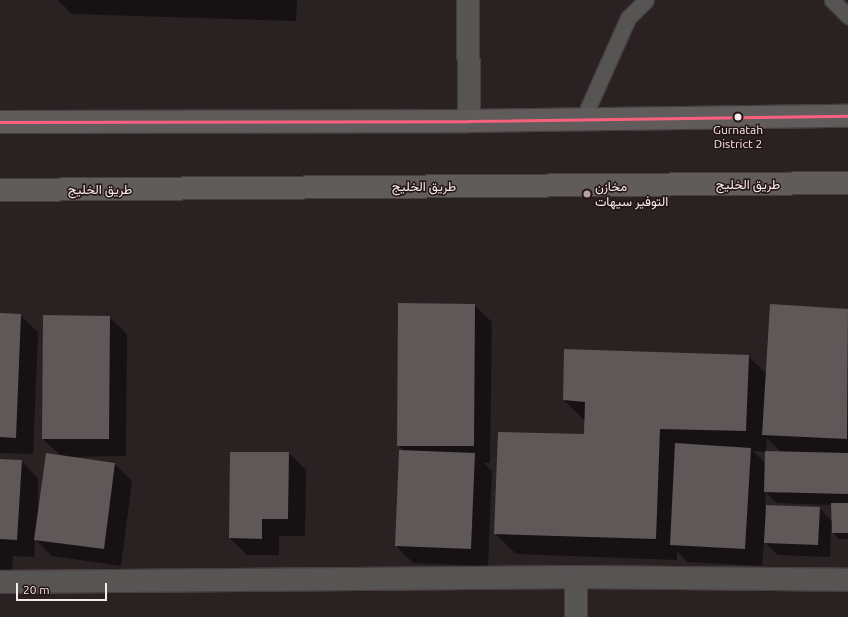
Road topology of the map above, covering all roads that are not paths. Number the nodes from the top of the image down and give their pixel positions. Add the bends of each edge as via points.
1 (468, 0) edge
2 (646, 0) edge
3 (832, 0) edge
4 (848, 16) edge
5 (848, 116) edge
6 (583, 119) junction
7 (469, 121) junction
8 (0, 122) edge
9 (848, 183) edge
10 (0, 190) edge
11 (576, 577) junction
12 (848, 580) edge
13 (0, 582) edge
14 (576, 617) edge

1 - 7 street
2 - 6 lane via 628,18
3 - 4 lane
5 - 6 main road
6 - 7 main road
7 - 8 main road
9 - 10 main road, طريق الخليج
11 - 12 street
11 - 13 street
11 - 14 street

